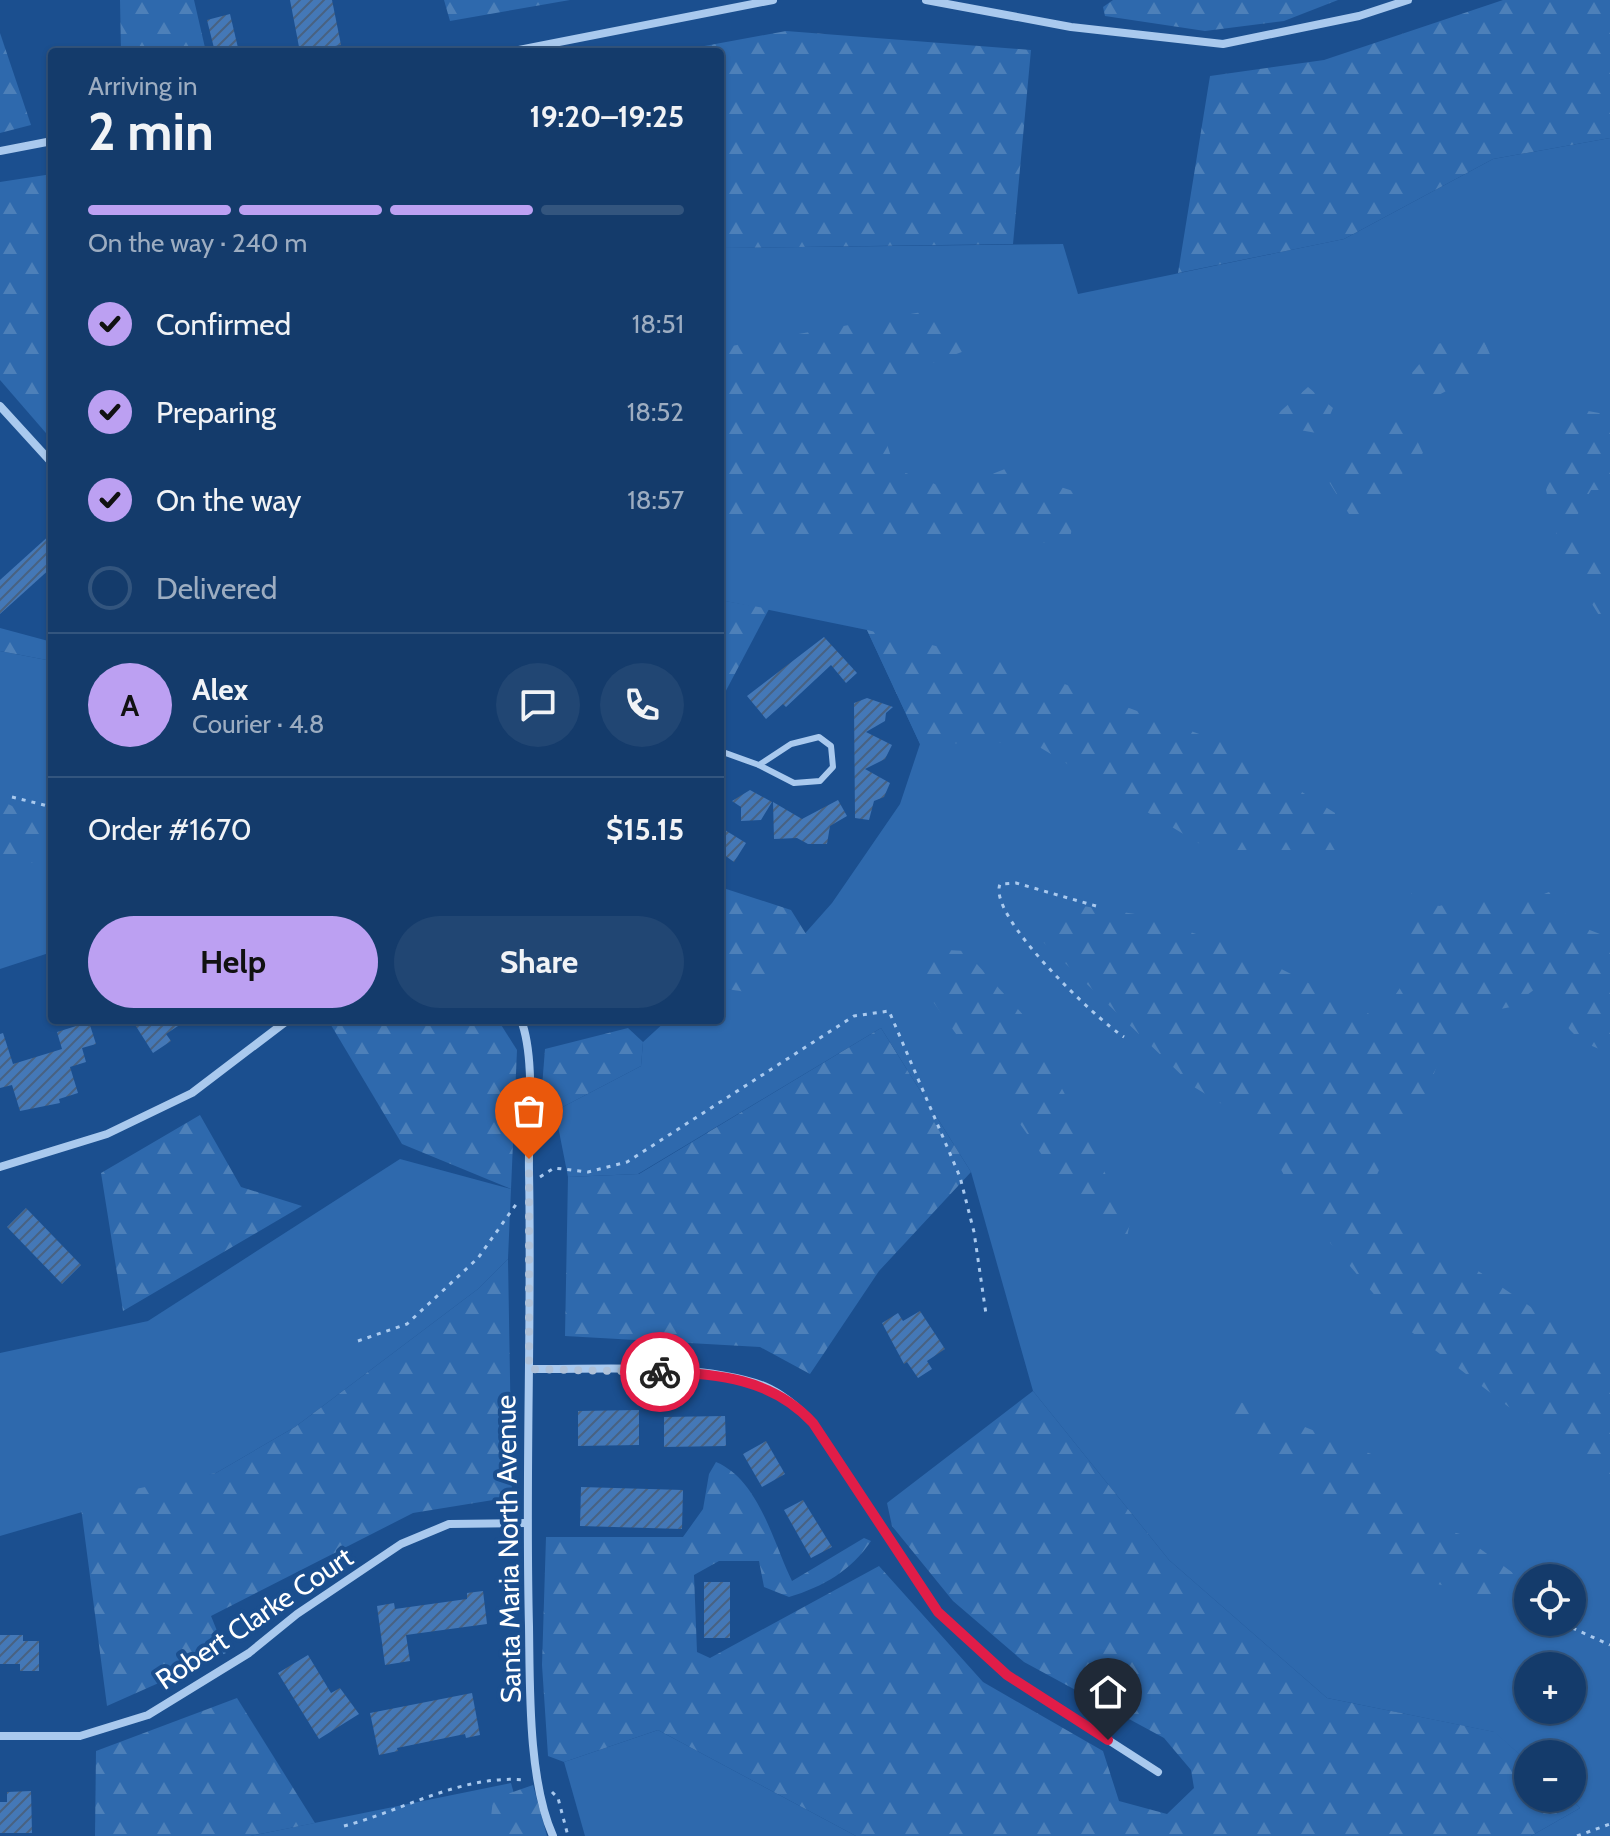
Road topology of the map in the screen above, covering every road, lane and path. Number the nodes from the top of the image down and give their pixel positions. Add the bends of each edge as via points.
1 (773, 0) edge
2 (926, 0) edge
3 (1408, 0) edge
4 (528, 48) edge
5 (48, 142) edge
6 (0, 151) edge
7 (0, 406) edge
8 (48, 459) edge
9 (724, 752) edge
10 (759, 765) junction
11 (12, 797) dead end
12 (48, 806) edge
13 (1096, 906) dead end
14 (283, 1024) edge
15 (522, 1024) edge
16 (1124, 1037) dead end
17 (0, 1167) edge
18 (529, 1185) junction
19 (986, 1314) dead end
20 (358, 1341) dead end
21 (529, 1369) junction
22 (526, 1523) junction
23 (1586, 1633) edge
24 (1610, 1645) edge
25 (0, 1736) edge
26 (1158, 1772) dead end
27 (540, 1781) junction
28 (1610, 1824) edge
29 (344, 1826) dead end
30 (553, 1836) edge
31 (568, 1836) edge
32 (1577, 1836) edge

1 - 4 street
2 - 3 street via 1071,27 1223,44 1359,16
5 - 6 street
7 - 8 street
9 - 10 lane
10 - 10 lane via 794,783 820,781 833,767 831,746 819,737 791,744
11 - 12 path
13 - 16 path via 1016,883 1000,884 997,891 1001,909 1035,952
14 - 17 street via 192,1093 107,1134
15 - 18 street, Santa Maria North Avenue
18 - 19 path via 554,1168 588,1172 627,1162 854,1016 889,1011 960,1177
18 - 20 path via 478,1258 407,1324
18 - 21 street, Santa Maria North Avenue
21 - 22 street, Santa Maria North Avenue
21 - 26 street via 704,1373 764,1386 797,1406 938,1612 1007,1675
22 - 25 street, Robert Clarke Court via 449,1524 401,1544 249,1653 148,1715 80,1736
22 - 27 street, Santa Maria North Avenue via 530,1681
23 - 24 path
27 - 29 path via 503,1778 472,1784
27 - 30 street, Santa Maria North Avenue
27 - 31 path via 558,1798
28 - 32 path

